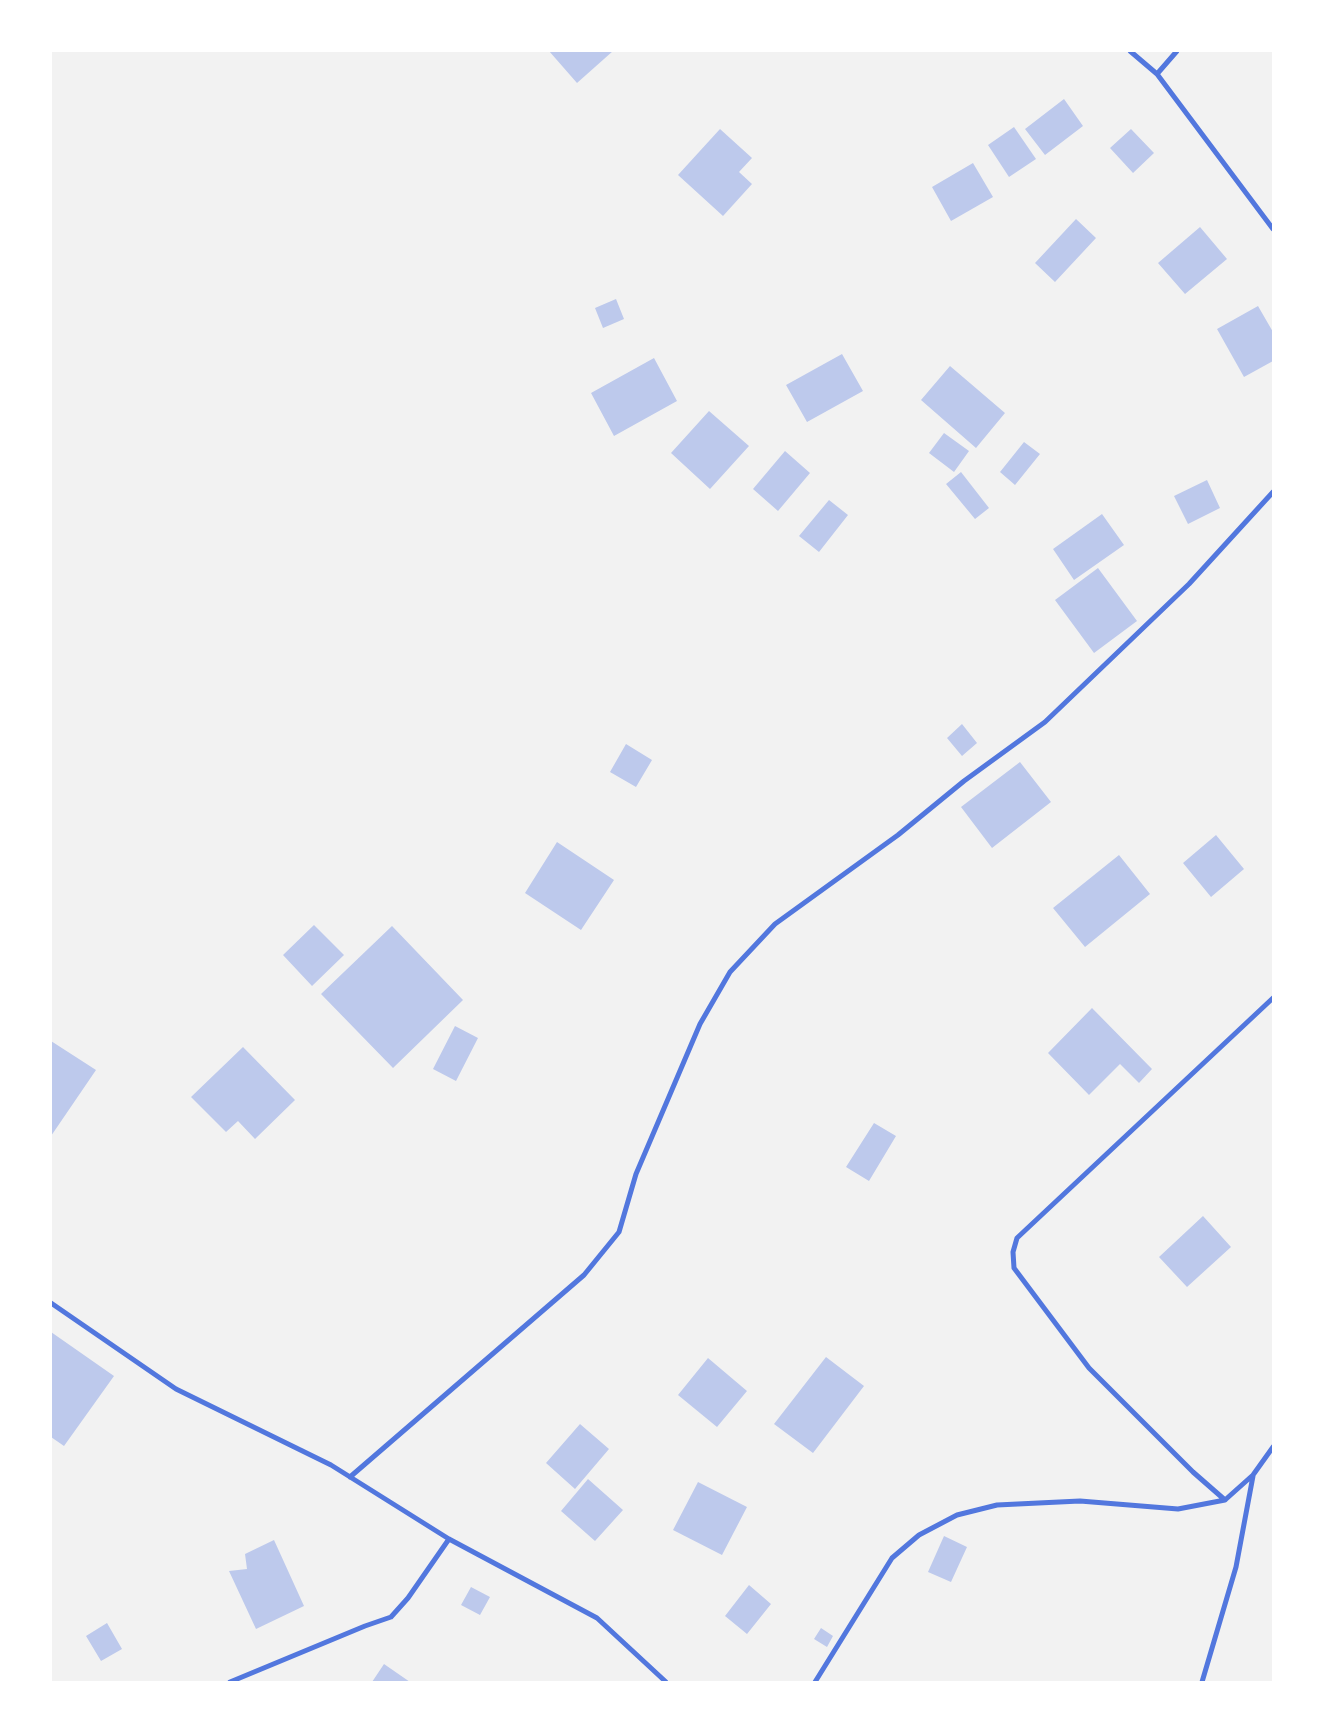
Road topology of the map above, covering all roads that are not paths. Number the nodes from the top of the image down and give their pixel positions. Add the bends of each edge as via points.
1 (1130, 51) edge
2 (1177, 51) edge
3 (1157, 74) junction
4 (1273, 229) edge
5 (1273, 492) edge
6 (1273, 998) edge
7 (51, 1304) edge
8 (1273, 1446) edge
9 (1253, 1476) junction
10 (350, 1477) junction
11 (1225, 1500) junction
12 (449, 1539) junction
13 (230, 1682) edge
14 (666, 1682) edge
15 (815, 1682) edge
16 (1202, 1682) edge

1 - 3 street
2 - 3 street
3 - 4 street
5 - 10 street via 1189,584 1045,722 775,924 730,972 700,1024 636,1174 619,1232 584,1275
6 - 11 street via 1017,1238 1013,1252 1014,1268 1089,1368
7 - 10 street via 176,1389
8 - 9 street
9 - 11 street
9 - 16 street via 1236,1567
10 - 12 street
11 - 15 street via 1178,1509 1080,1501 997,1505 957,1515 919,1535 892,1558
12 - 13 street via 392,1617
12 - 14 street via 597,1618

